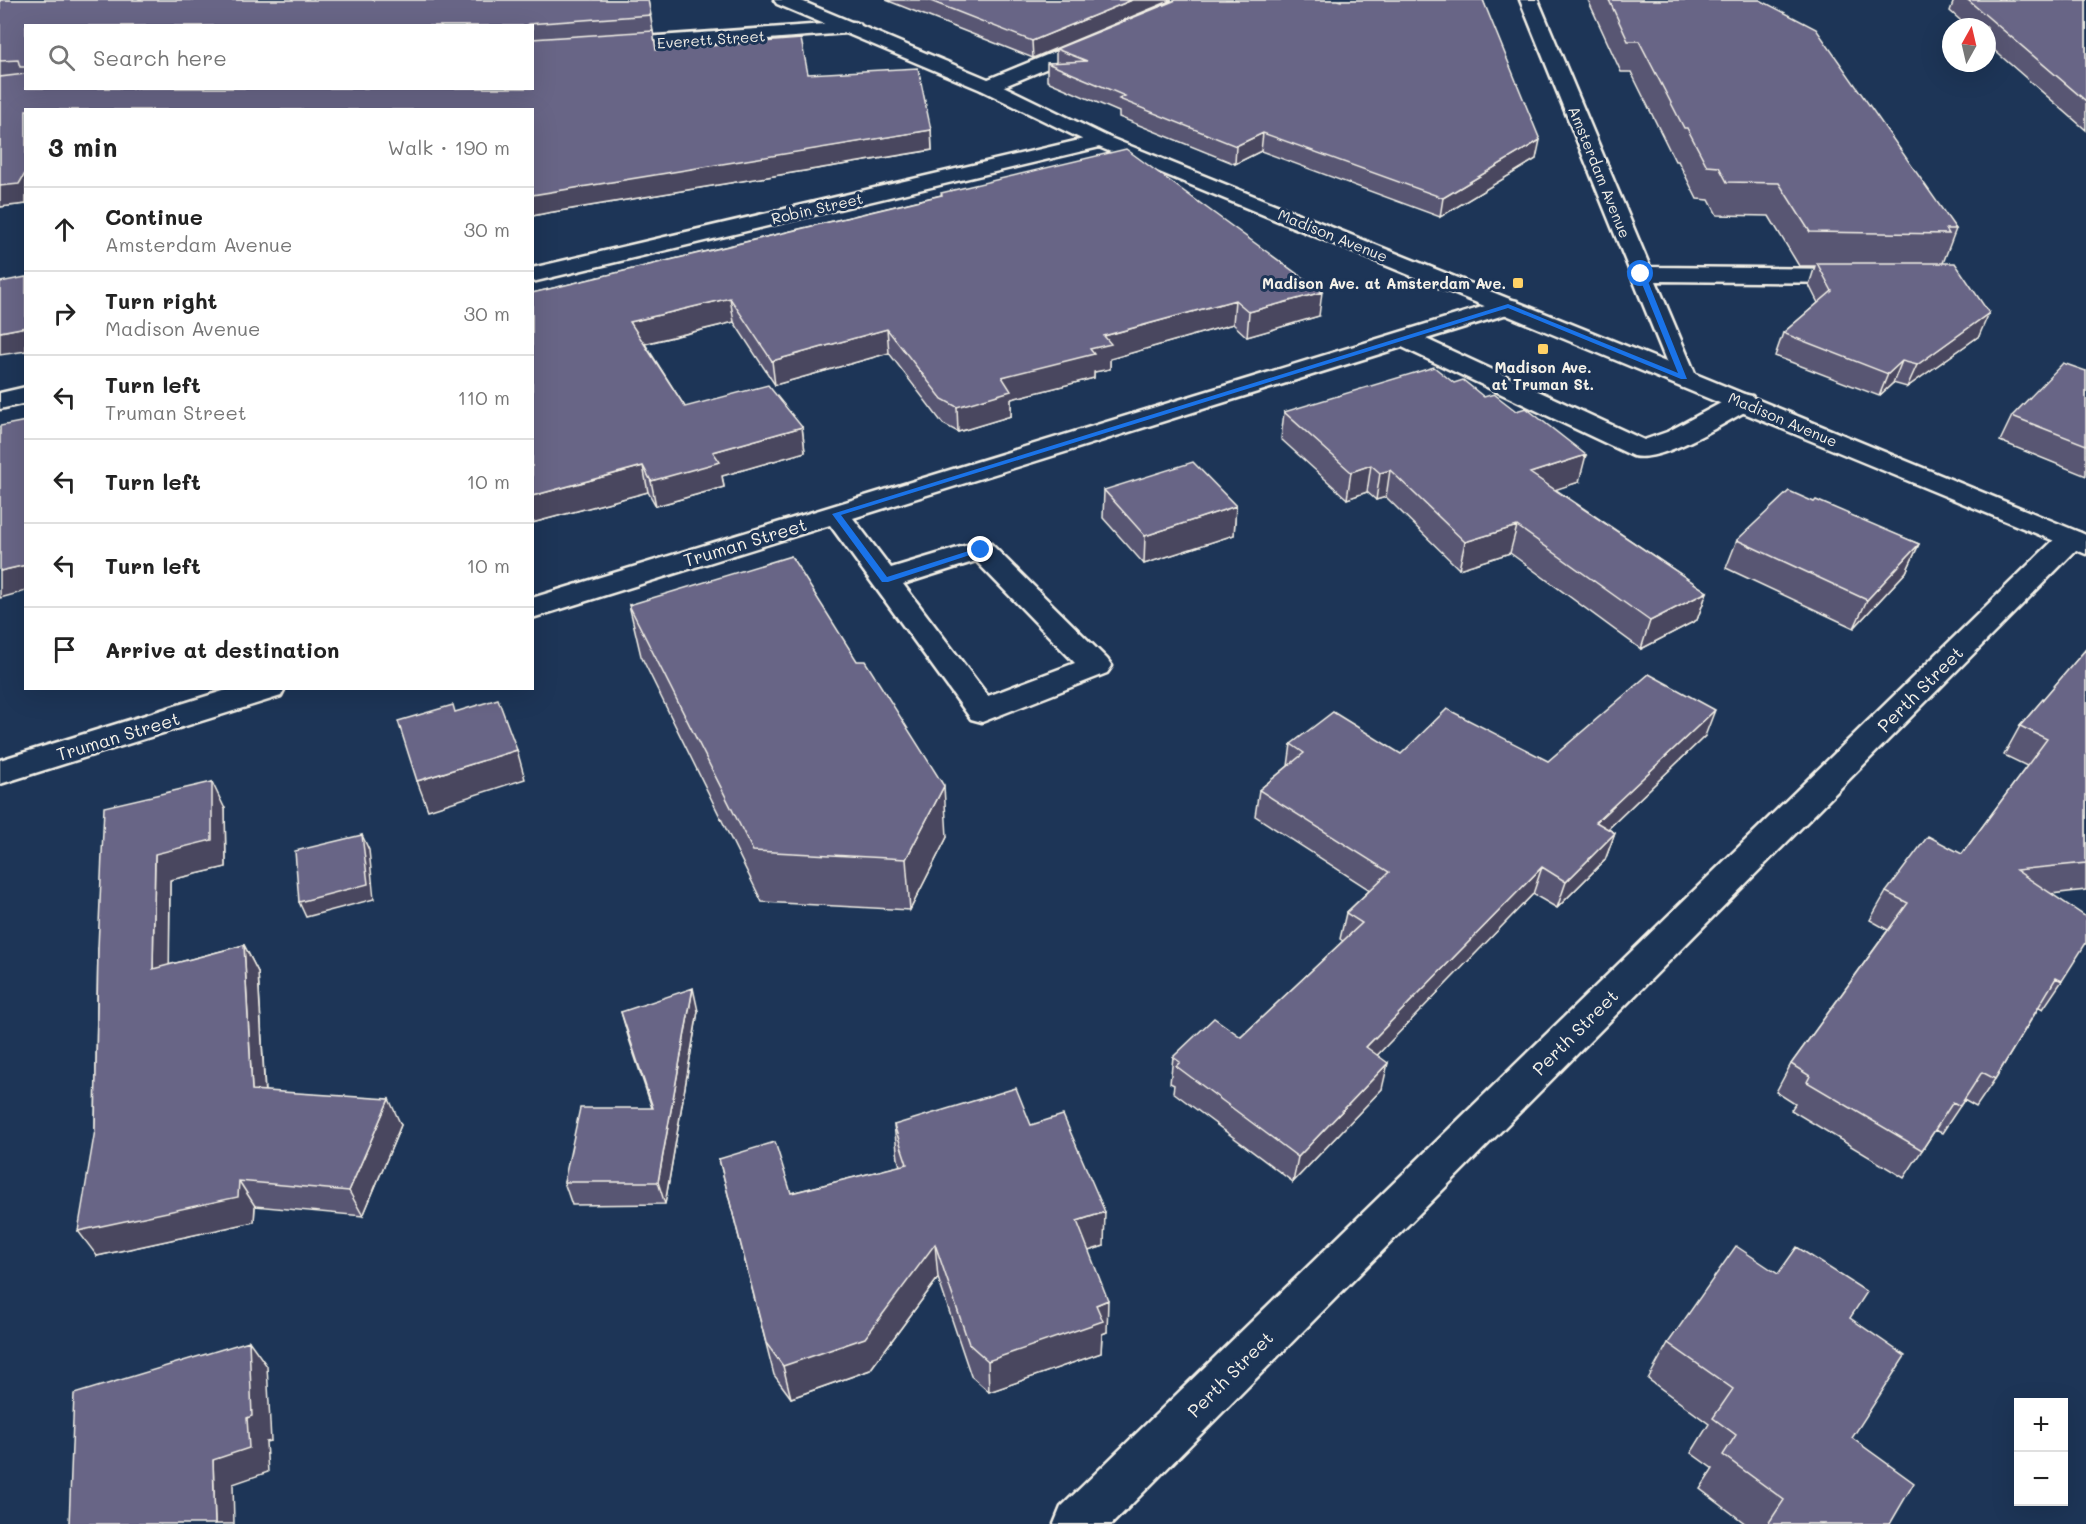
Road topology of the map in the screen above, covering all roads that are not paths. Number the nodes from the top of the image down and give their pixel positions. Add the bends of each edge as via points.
1 (783, 0) edge
2 (1529, 0) edge
3 (853, 28) junction
4 (1118, 32) edge
5 (534, 51) edge
6 (988, 86) junction
7 (1101, 141) junction
8 (1641, 274) junction
9 (534, 276) edge
10 (1880, 276) edge
11 (1508, 306) junction
12 (1403, 338) junction
13 (1684, 378) junction
14 (24, 395) edge
15 (0, 401) edge
16 (1743, 402) junction
17 (836, 514) junction
18 (2079, 542) edge
19 (885, 580) junction
20 (534, 607) edge
21 (264, 690) edge
22 (0, 772) edge
23 (1078, 1524) edge

1 - 3 street, Madison Avenue
2 - 8 street, Amsterdam Avenue
3 - 5 street, Everett Street
3 - 6 street, Madison Avenue
4 - 6 street
6 - 7 street, Madison Avenue
7 - 9 street, Robin Street
7 - 11 street, Madison Avenue
8 - 10 street
8 - 13 street, Amsterdam Avenue
11 - 12 street, Truman Street
11 - 13 street, Madison Avenue
12 - 16 street via 1643,450 1676,438
12 - 17 street, Truman Street
13 - 16 street, Madison Avenue
14 - 15 street
16 - 18 street, Madison Avenue
17 - 19 street
17 - 20 street, Truman Street
18 - 23 street, Perth Street
19 - 19 street via 981,550 1095,666 982,711
21 - 22 street, Truman Street

